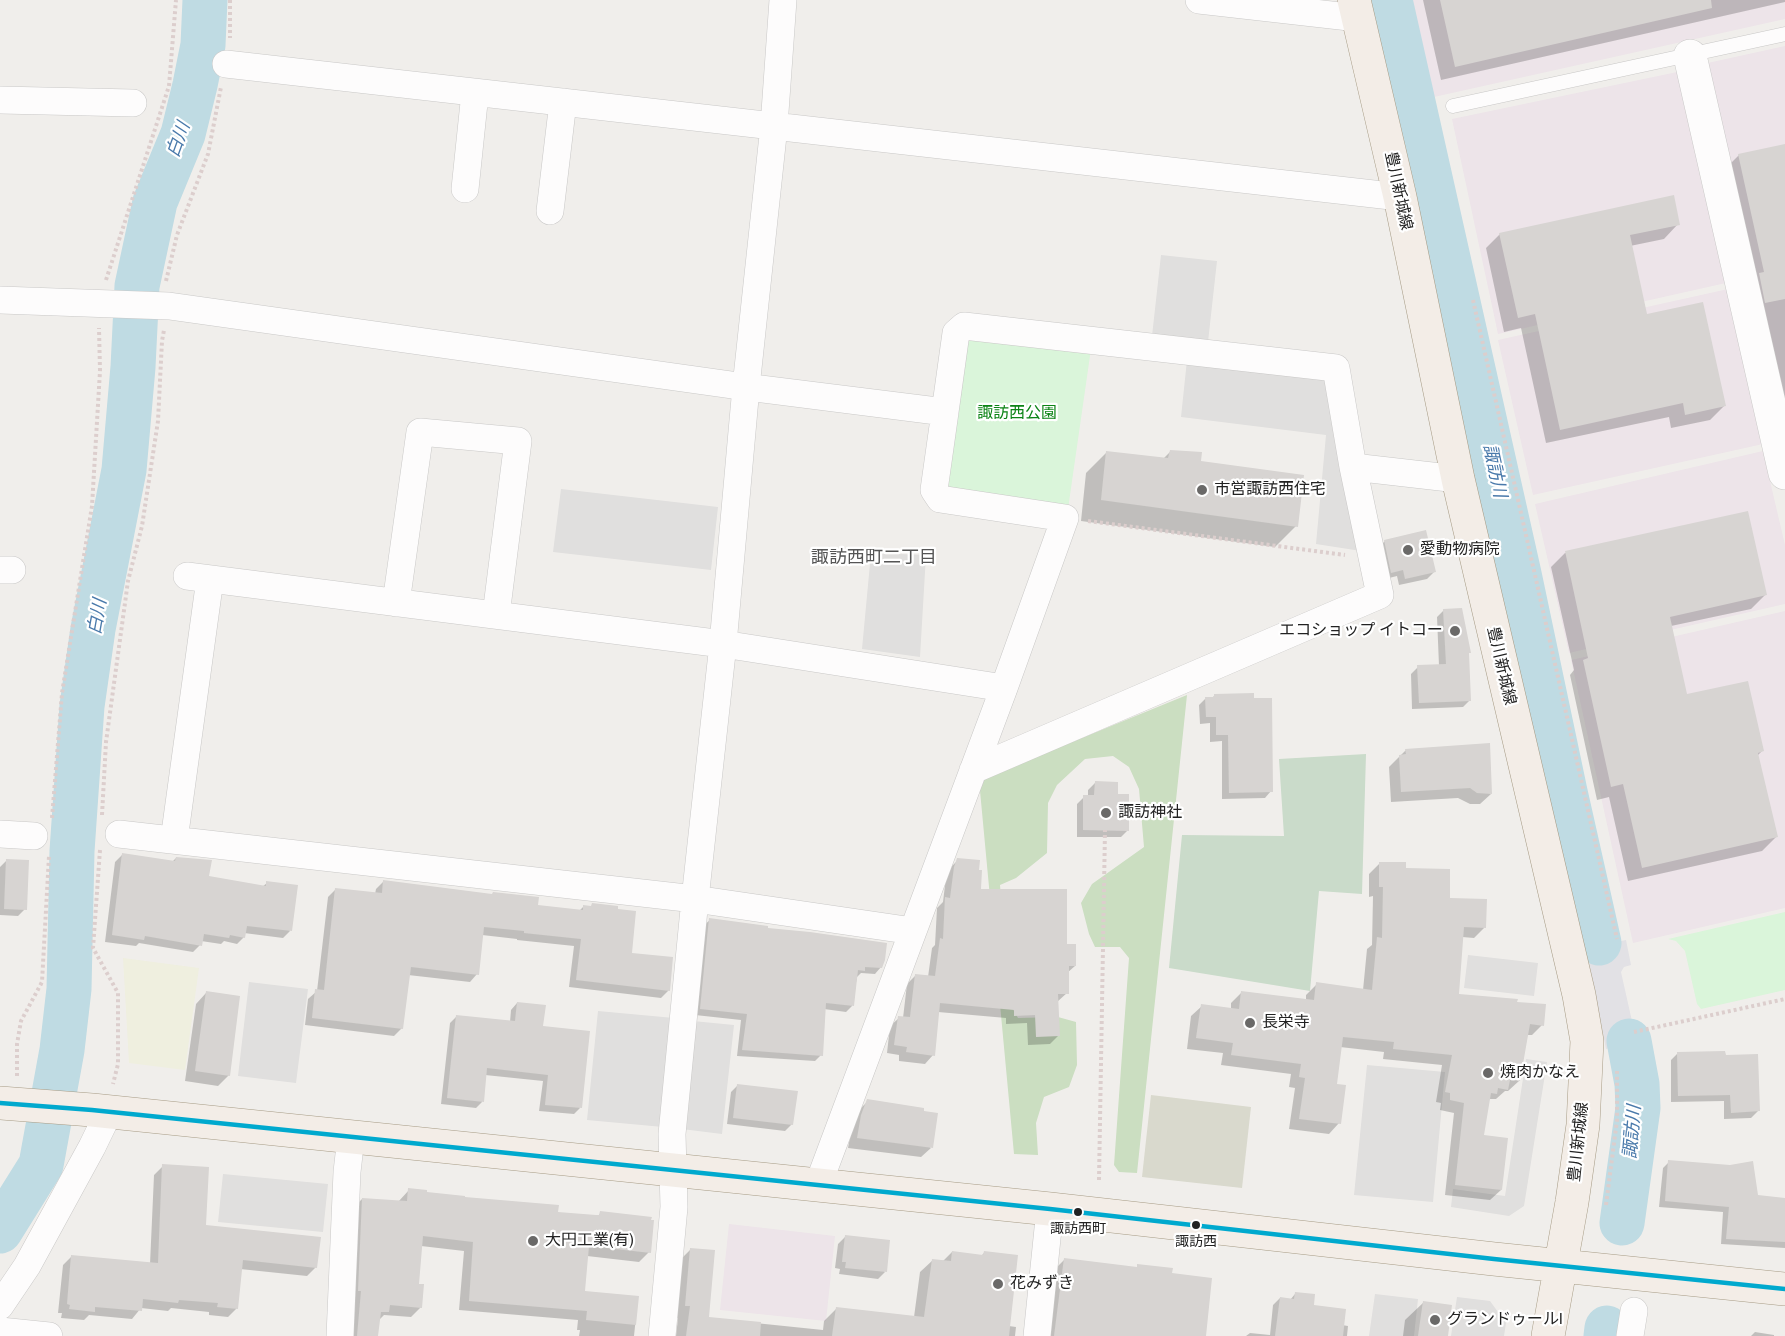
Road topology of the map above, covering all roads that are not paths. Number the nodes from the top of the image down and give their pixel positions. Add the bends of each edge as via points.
1 (783, 0) edge
2 (1199, 0) edge
3 (1356, 9) edge
4 (1785, 34) edge
5 (1690, 56) junction
6 (226, 64) road end
7 (475, 93) junction
8 (0, 100) edge
9 (563, 102) junction
10 (133, 103) dead end
11 (1454, 106) dead end
12 (774, 126) junction
13 (465, 189) dead end
14 (1400, 197) junction
15 (550, 211) dead end
16 (0, 300) edge
17 (746, 387) junction
18 (945, 411) junction
19 (1353, 467) junction
20 (1785, 473) edge
21 (1458, 479) junction
22 (396, 603) junction
23 (496, 615) junction
24 (723, 645) junction
25 (1004, 688) junction
26 (973, 770) junction
27 (0, 834) edge
28 (107, 834) road end
29 (45, 836) road end
30 (174, 840) junction
31 (695, 898) junction
32 (913, 932) junction
33 (15, 1104) edge
34 (100, 1111) junction
35 (351, 1137) junction
36 (673, 1171) junction
37 (818, 1185) junction
38 (1050, 1209) junction
39 (1560, 1265) junction
40 (1785, 1289) edge
41 (0, 1306) edge
42 (0, 1331) edge
43 (49, 1336) edge
44 (340, 1336) edge
45 (662, 1336) edge
46 (1037, 1336) edge
47 (1548, 1336) edge

1 - 12 street
2 - 3 street
3 - 14 main road, 豊川新城線
4 - 5 lane
5 - 11 lane
5 - 20 street
6 - 7 street
7 - 9 street
7 - 13 street
8 - 10 street
9 - 12 street
9 - 15 street
12 - 14 street
12 - 17 street
14 - 21 main road, 豊川新城線
16 - 17 street via 165,306
17 - 18 street
17 - 24 street
18 - 19 street via 956,333 964,326 1336,368
18 - 25 street via 934,490 940,500 1065,518
19 - 21 street
19 - 26 street via 1380,595
21 - 39 main road, 豊川新城線 via 1587,1041 1583,1125
22 - 23 street
22 - 23 street via 420,432 518,441
22 - 30 street via 199,578
23 - 24 street
24 - 25 street
24 - 31 street
25 - 26 street
26 - 32 street
27 - 29 street
28 - 30 street
30 - 31 street
31 - 32 street
31 - 36 street via 672,1134
32 - 37 street
33 - 34 main road
34 - 35 main road
34 - 41 street via 92,1147 27,1266
35 - 36 main road
35 - 44 street
36 - 37 main road
36 - 45 street via 674,1207
37 - 38 main road
38 - 39 main road
38 - 46 street
39 - 40 main road
39 - 47 main road, 豊川新城線
42 - 43 street

